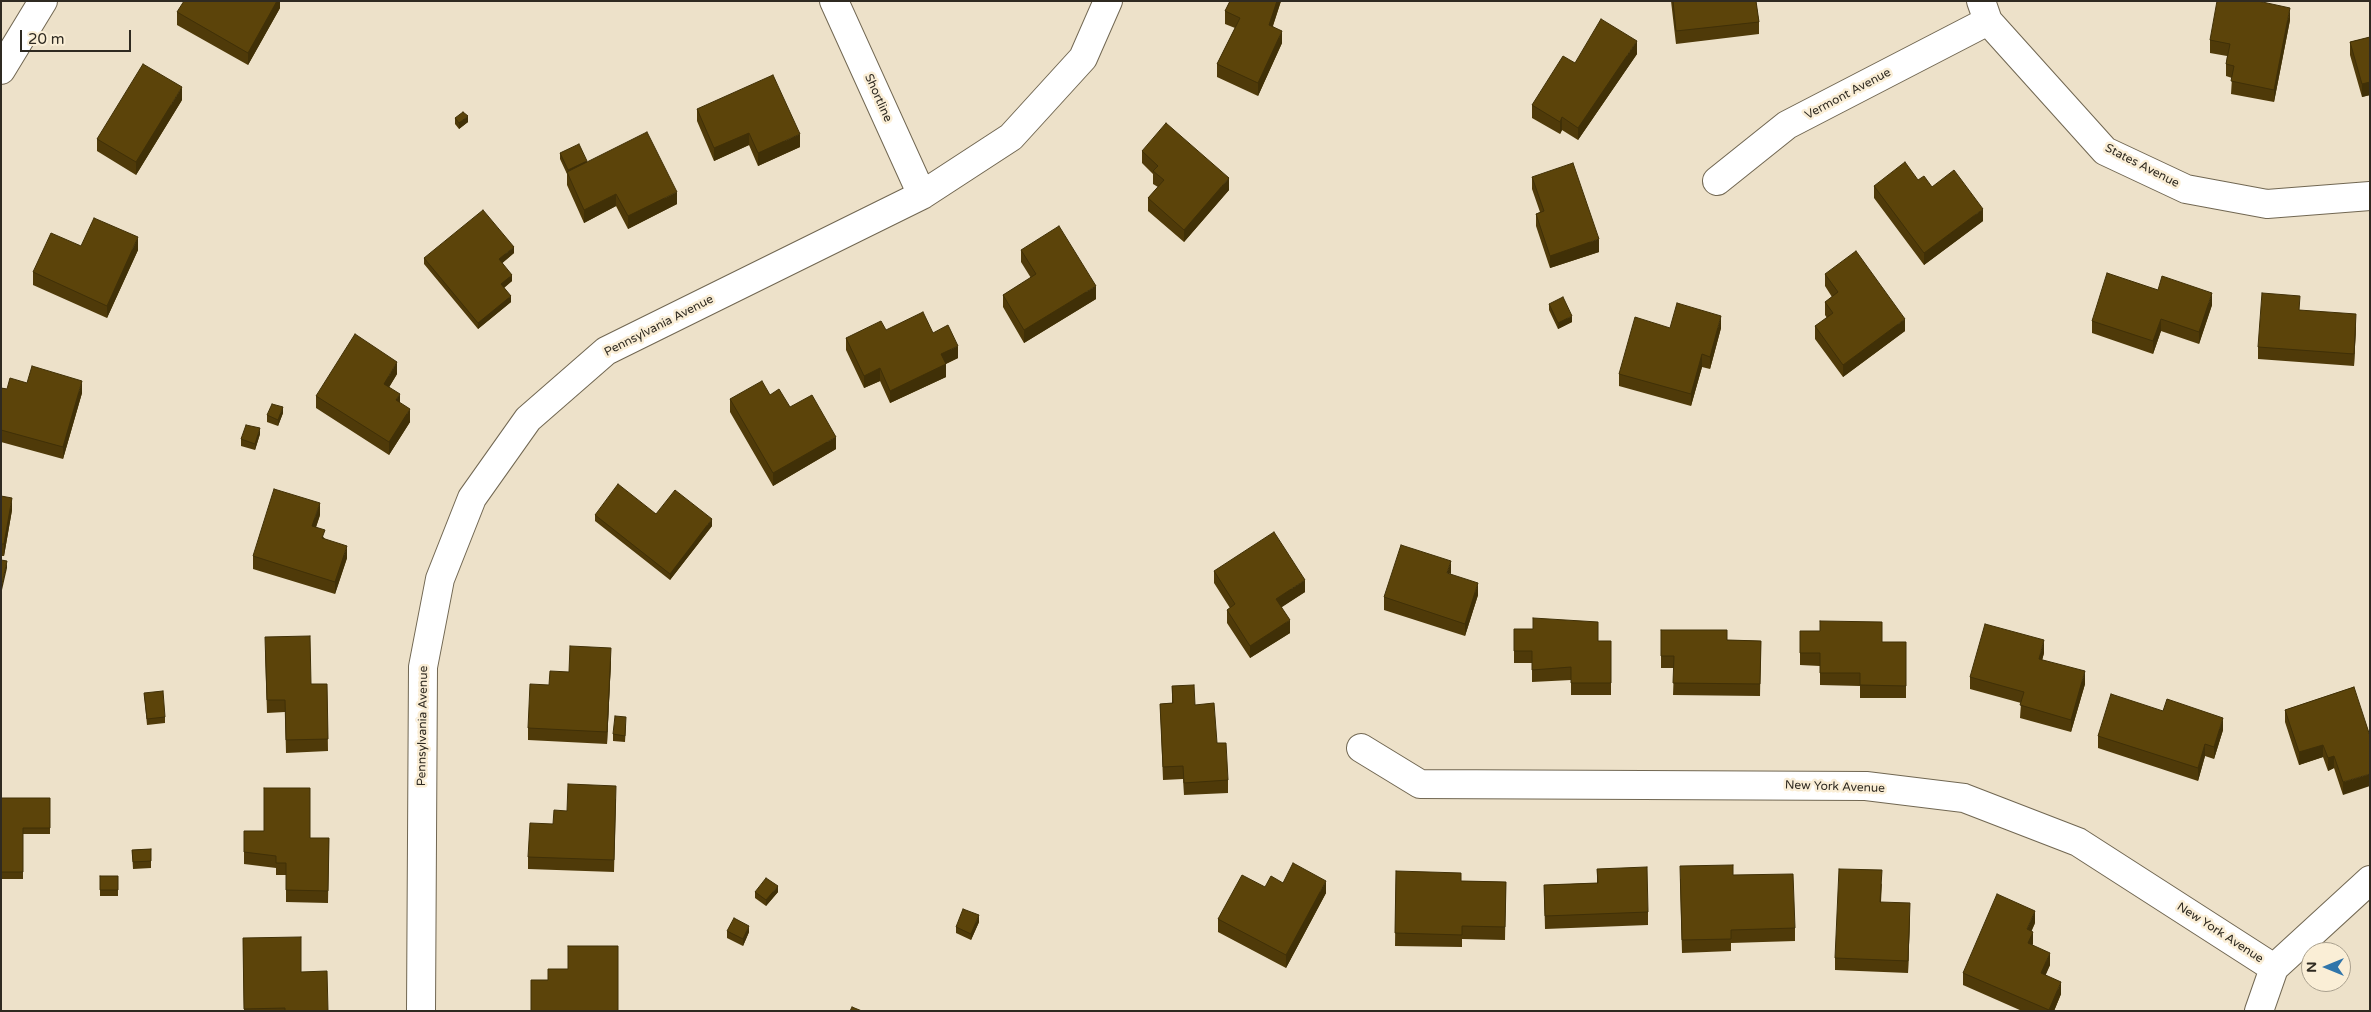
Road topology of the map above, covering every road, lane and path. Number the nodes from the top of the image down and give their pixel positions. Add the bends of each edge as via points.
1 (43, 1) edge
2 (834, 1) edge
3 (1108, 1) edge
4 (1984, 11) edge
5 (1, 70) edge
6 (1717, 181) dead end
7 (922, 195) junction
8 (2370, 196) edge
9 (1361, 748) dead end
10 (2370, 880) edge
11 (2274, 968) junction
12 (422, 1011) edge
13 (2259, 1011) edge

1 - 5 street
2 - 7 street, Shortline
3 - 7 street, Pennsylvania Avenue via 1083,58 1011,137
4 - 6 street, Vermont Avenue via 1787,126
4 - 8 street, States Avenue via 2106,151 2186,189 2267,204
7 - 12 street, Pennsylvania Avenue via 606,351 528,419 472,498 440,579 423,667
9 - 11 street, New York Avenue via 1420,784 1866,786 1964,798 2078,842
10 - 11 street
11 - 13 street

